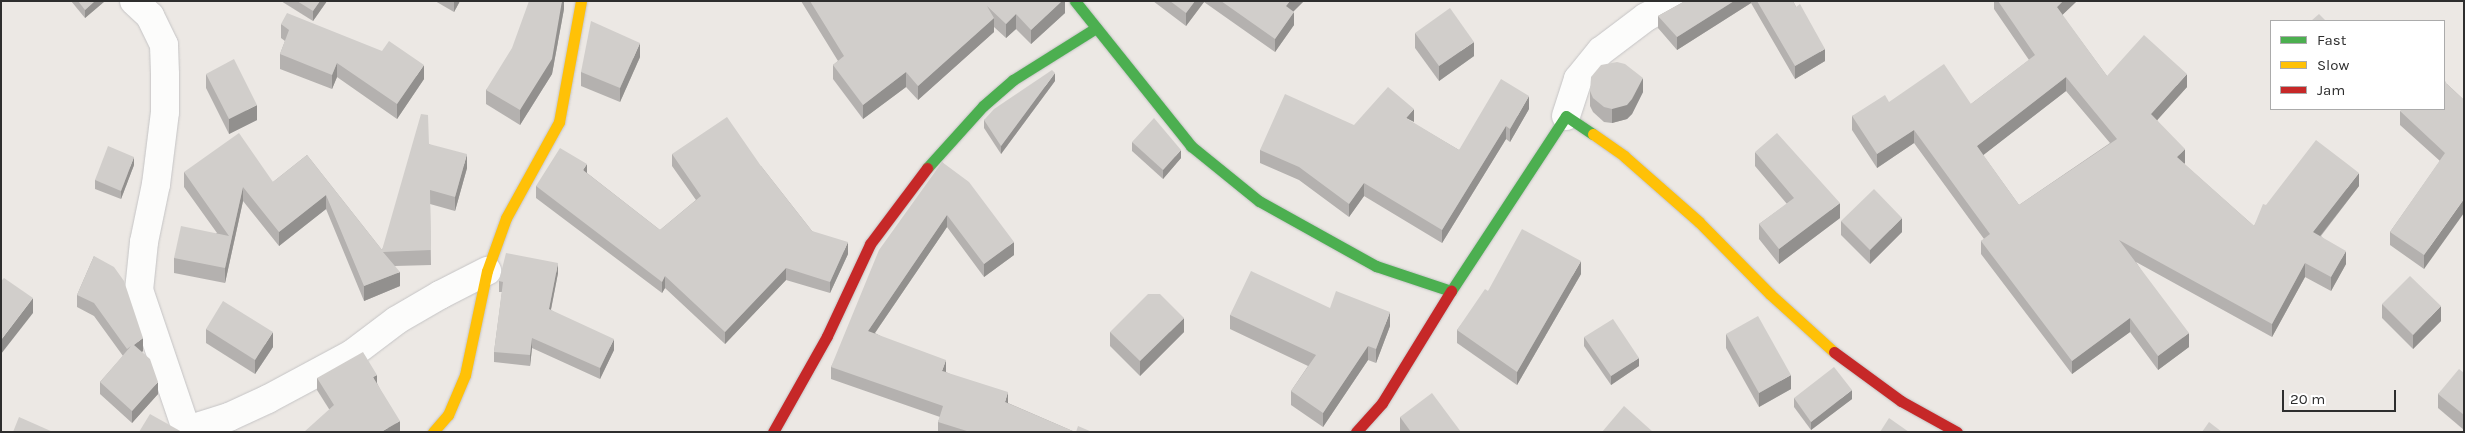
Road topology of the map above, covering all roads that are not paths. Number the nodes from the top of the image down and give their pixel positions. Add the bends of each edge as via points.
1 (134, 1) edge
2 (580, 1) edge
3 (1075, 1) edge
4 (1678, 1) edge
5 (1096, 28) junction
6 (1566, 116) junction
7 (487, 270) junction
8 (1451, 291) junction
9 (187, 431) edge
10 (433, 432) edge
11 (773, 432) edge
12 (1356, 432) edge
13 (1957, 432) edge

1 - 9 street via 150,16 164,45 165,75 165,112 139,290
2 - 7 street via 559,122 506,218
3 - 5 street
4 - 6 street via 1646,17 1601,51 1578,79
5 - 8 street via 1192,146 1259,201 1376,266
5 - 11 street via 1012,80 983,106 930,164 870,244 827,336
6 - 8 street
6 - 13 street via 1624,156 1836,353 1901,401
7 - 9 street via 397,320 352,354 268,399
7 - 10 street via 465,375 448,415
8 - 12 street via 1382,403

